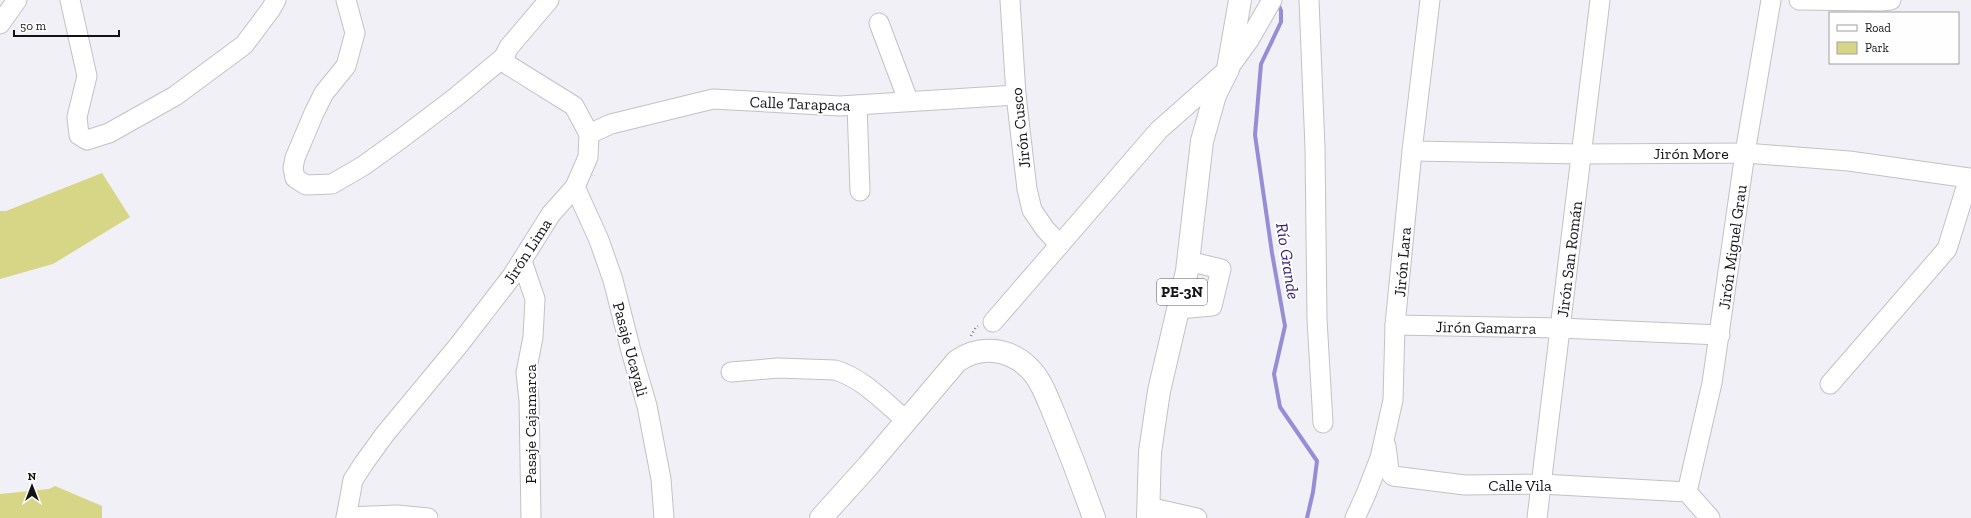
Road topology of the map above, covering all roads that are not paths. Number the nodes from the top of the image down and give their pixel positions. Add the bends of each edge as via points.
1 (18, 0) edge
2 (70, 0) edge
3 (276, 0) edge
4 (346, 0) edge
5 (549, 0) edge
6 (1010, 0) edge
7 (1309, 0) edge
8 (1430, 0) edge
9 (1600, 0) edge
10 (1771, 0) edge
11 (1799, 0) edge
12 (1890, 0) edge
13 (1238, 2) edge
14 (1269, 4) edge
15 (879, 23) dead end
16 (0, 24) edge
17 (504, 57) junction
18 (1228, 69) junction
19 (1016, 95) junction
20 (908, 100) junction
21 (857, 105) junction
22 (589, 134) junction
23 (1412, 151) junction
24 (1745, 153) junction
25 (1582, 154) junction
26 (1970, 177) edge
27 (576, 187) junction
28 (860, 191) dead end
29 (1060, 245) junction
30 (522, 261) junction
31 (1188, 261) junction
32 (1178, 309) junction
33 (993, 322) dead end
34 (1396, 325) junction
35 (1560, 328) junction
36 (1720, 335) junction
37 (731, 372) dead end
38 (1830, 384) dead end
39 (907, 421) junction
40 (1323, 423) dead end
41 (1385, 438) junction
42 (1541, 484) junction
43 (1687, 492) junction
44 (1148, 512) edge
45 (346, 518) edge
46 (428, 518) edge
47 (531, 518) edge
48 (664, 518) edge
49 (821, 518) edge
50 (1094, 518) edge
51 (1197, 518) edge
52 (1355, 518) edge
53 (1537, 518) edge
54 (1710, 518) edge

1 - 16 street
2 - 3 street via 87,76 78,117 79,135 86,140 108,133 181,91 244,45
4 - 17 street via 355,33 346,66 324,93 293,168 295,178 306,185 332,184 363,166 456,97
5 - 17 street via 509,47
6 - 19 street, Jirón Cusco
7 - 40 street via 1315,148 1317,319
8 - 23 street, Jirón Lara
9 - 25 street, Jirón San Román
10 - 24 street, Jirón Miguel Grau
11 - 12 street
13 - 18 highway
14 - 18 street, PE-3N via 1249,40
15 - 20 street
17 - 22 street via 508,65 574,106
18 - 29 street via 1159,130
18 - 31 highway, PE-3N via 1215,95 1202,141
19 - 20 street, Calle Tarapaca
19 - 29 street, Jirón Cusco via 1027,189 1032,210 1044,229
20 - 21 street, Calle Tarapaca
21 - 22 street, Calle Tarapaca via 713,99 611,124
21 - 28 street
22 - 27 street, Jirón Lima via 588,157
23 - 25 street, Jirón More
23 - 34 street, Jirón Lara
24 - 25 street, Jirón More
24 - 26 street, Jirón More via 1849,161
24 - 36 street, Jirón Miguel Grau
25 - 35 street, Jirón San Román
26 - 38 street via 1947,249
27 - 30 street, Jirón Lima via 551,214
27 - 48 street, Pasaje Ucayali via 613,280 647,406 661,478
29 - 33 street
30 - 45 street, Jirón Lima via 364,463 353,480
30 - 47 street, Pasaje Cajamarca via 535,299 533,337 526,373 529,400
31 - 32 highway, PE-3N
31 - 32 street via 1221,270 1212,306
32 - 44 highway, PE-3N via 1159,391 1150,452
34 - 35 street, Jirón Gamarra
34 - 41 street, Jirón Lara via 1393,400
35 - 36 street, Jirón Gamarra
35 - 42 street, Jirón San Román
36 - 43 street, Jirón Miguel Grau via 1712,383
37 - 39 street via 778,368 835,370 855,379
39 - 49 highway
39 - 50 highway via 957,361 966,354 991,350 1016,357 1030,368 1045,393
41 - 42 street, Calle Vila via 1389,471 1393,476 1465,485
41 - 52 street, Jirón Lara via 1369,487
42 - 43 street, Calle Vila
42 - 53 street, Jirón San Román
43 - 54 street
44 - 51 street
45 - 46 street via 397,515

